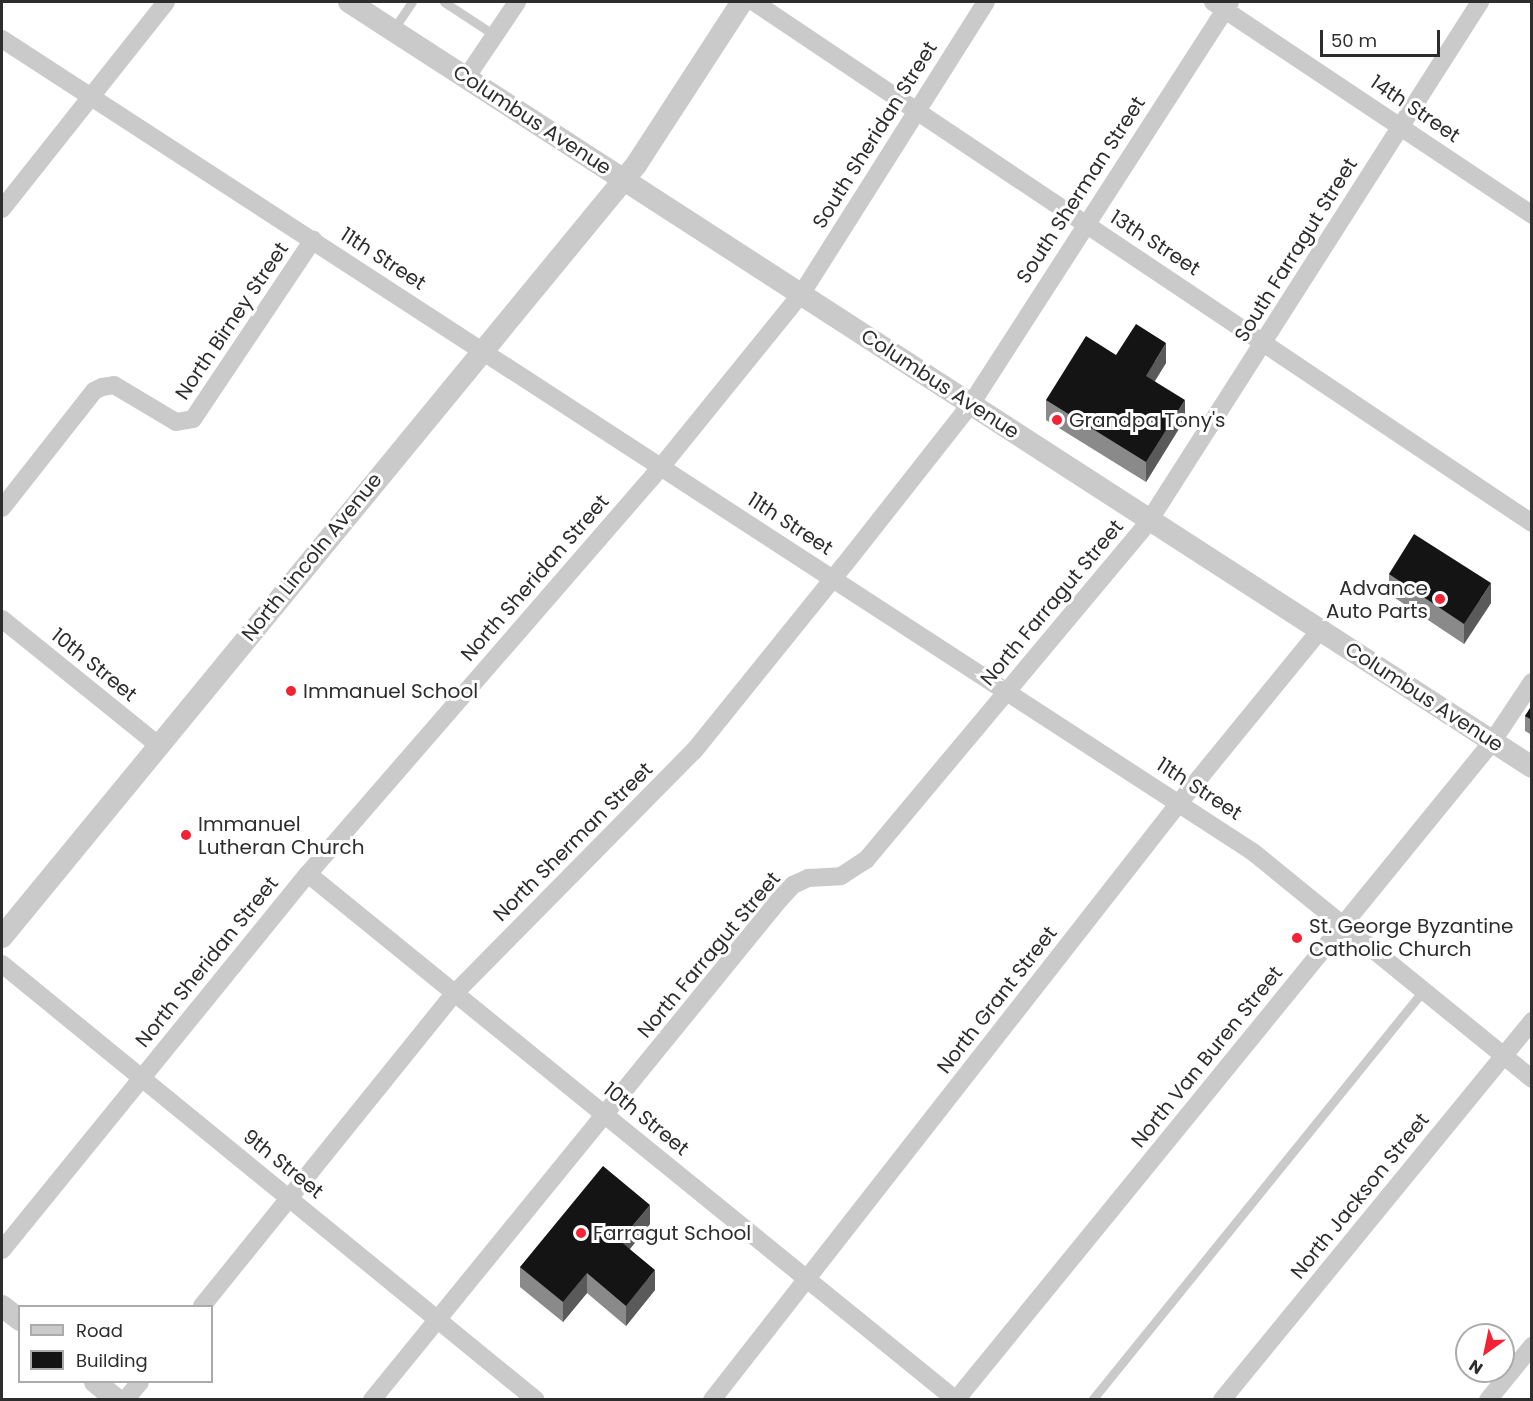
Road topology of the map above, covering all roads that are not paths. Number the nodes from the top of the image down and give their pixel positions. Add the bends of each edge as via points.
1 (166, 2) edge
2 (349, 2) edge
3 (412, 2) edge
4 (444, 2) edge
5 (518, 2) edge
6 (742, 2) edge
7 (753, 2) edge
8 (986, 2) edge
9 (1480, 2) edge
10 (1222, 4) edge
11 (393, 30) junction
12 (496, 36) junction
13 (2, 39) edge
14 (466, 78) junction
15 (90, 97) junction
16 (917, 111) junction
17 (1401, 127) junction
18 (622, 178) junction
19 (2, 209) edge
20 (1532, 215) edge
21 (1085, 224) junction
22 (313, 240) junction
23 (802, 293) junction
24 (1264, 343) junction
25 (481, 349) junction
26 (971, 404) junction
27 (661, 467) junction
28 (2, 507) edge
29 (1149, 521) junction
30 (1532, 523) edge
31 (834, 579) junction
32 (2, 619) edge
33 (1320, 630) junction
34 (1532, 682) edge
35 (1008, 691) junction
36 (1492, 742) junction
37 (158, 745) junction
38 (1532, 767) edge
39 (1179, 803) junction
40 (308, 874) junction
41 (1344, 926) junction
42 (2, 937) edge
43 (2, 964) edge
44 (1422, 992) junction
45 (455, 993) junction
46 (1532, 1021) edge
47 (1503, 1056) junction
48 (142, 1078) junction
49 (1532, 1079) edge
50 (605, 1115) junction
51 (290, 1198) junction
52 (2, 1251) edge
53 (808, 1280) junction
54 (202, 1305) edge
55 (2, 1306) edge
56 (18, 1318) edge
57 (436, 1319) junction
58 (1532, 1346) edge
59 (96, 1383) edge
60 (139, 1383) edge
61 (956, 1399) edge
62 (117, 1400) edge
63 (125, 1400) edge
64 (372, 1400) edge
65 (536, 1400) edge
66 (711, 1400) edge
67 (1092, 1400) edge
68 (1222, 1400) edge
69 (1488, 1400) edge

1 - 15 street
2 - 11 street, Columbus Avenue
3 - 11 lane
4 - 12 lane
5 - 12 street
6 - 18 street, North Lincoln Avenue via 636,165
7 - 16 street, 13th Street
8 - 16 street, South Sheridan Street
9 - 17 street, South Farragut Street
10 - 17 street, 14th Street
10 - 21 street, South Sherman Street
11 - 14 street, Columbus Avenue
12 - 14 street
13 - 15 street, 11th Street
14 - 18 street, Columbus Avenue
15 - 19 street
15 - 22 street, 11th Street
16 - 21 street, 13th Street
16 - 23 street, South Sheridan Street
17 - 20 street, 14th Street
17 - 24 street, South Farragut Street
18 - 23 street, Columbus Avenue
18 - 25 street, North Lincoln Avenue
21 - 24 street, 13th Street
21 - 26 street, South Sherman Street
22 - 25 street, 11th Street
22 - 28 street, North Birney Street via 193,419 176,422 114,385 102,387 94,391
23 - 26 street, Columbus Avenue
23 - 27 street, North Sheridan Street
24 - 29 street, South Farragut Street
24 - 30 street, 13th Street
25 - 27 street, 11th Street
25 - 37 street, North Lincoln Avenue
26 - 29 street, Columbus Avenue
26 - 31 street, North Sherman Street
27 - 31 street, 11th Street
27 - 40 street, North Sheridan Street
29 - 33 street, Columbus Avenue
29 - 35 street, North Farragut Street
31 - 35 street, 11th Street
31 - 45 street, North Sherman Street via 694,751
32 - 37 street, 10th Street
33 - 36 street, Columbus Avenue
33 - 39 street, North Grant Street
34 - 36 street, North Van Buren Street
35 - 39 street, 11th Street
35 - 50 street, North Farragut Street via 866,860 841,876 808,878 793,885
36 - 38 street, Columbus Avenue
36 - 41 street, North Van Buren Street
37 - 42 street, North Lincoln Avenue
39 - 41 street, 11th Street via 1253,852
39 - 53 street, North Grant Street
40 - 45 street, 10th Street
40 - 48 street, North Sheridan Street
41 - 44 street, 11th Street
41 - 61 street, North Van Buren Street
43 - 48 street, 9th Street
44 - 47 street, 11th Street
44 - 67 lane
45 - 50 street, 10th Street
45 - 51 street, North Sherman Street
46 - 47 street, North Jackson Street
47 - 49 street, 11th Street
47 - 68 street, North Jackson Street
48 - 51 street, 9th Street
48 - 52 street, North Sheridan Street
50 - 53 street, 10th Street
50 - 57 street, North Farragut Street
51 - 54 street, North Sherman Street
51 - 57 street, 9th Street
53 - 61 street, 10th Street
53 - 66 street, North Grant Street
55 - 56 street
57 - 64 street, North Farragut Street
57 - 65 street, 9th Street
58 - 69 street
59 - 62 street
60 - 63 street

